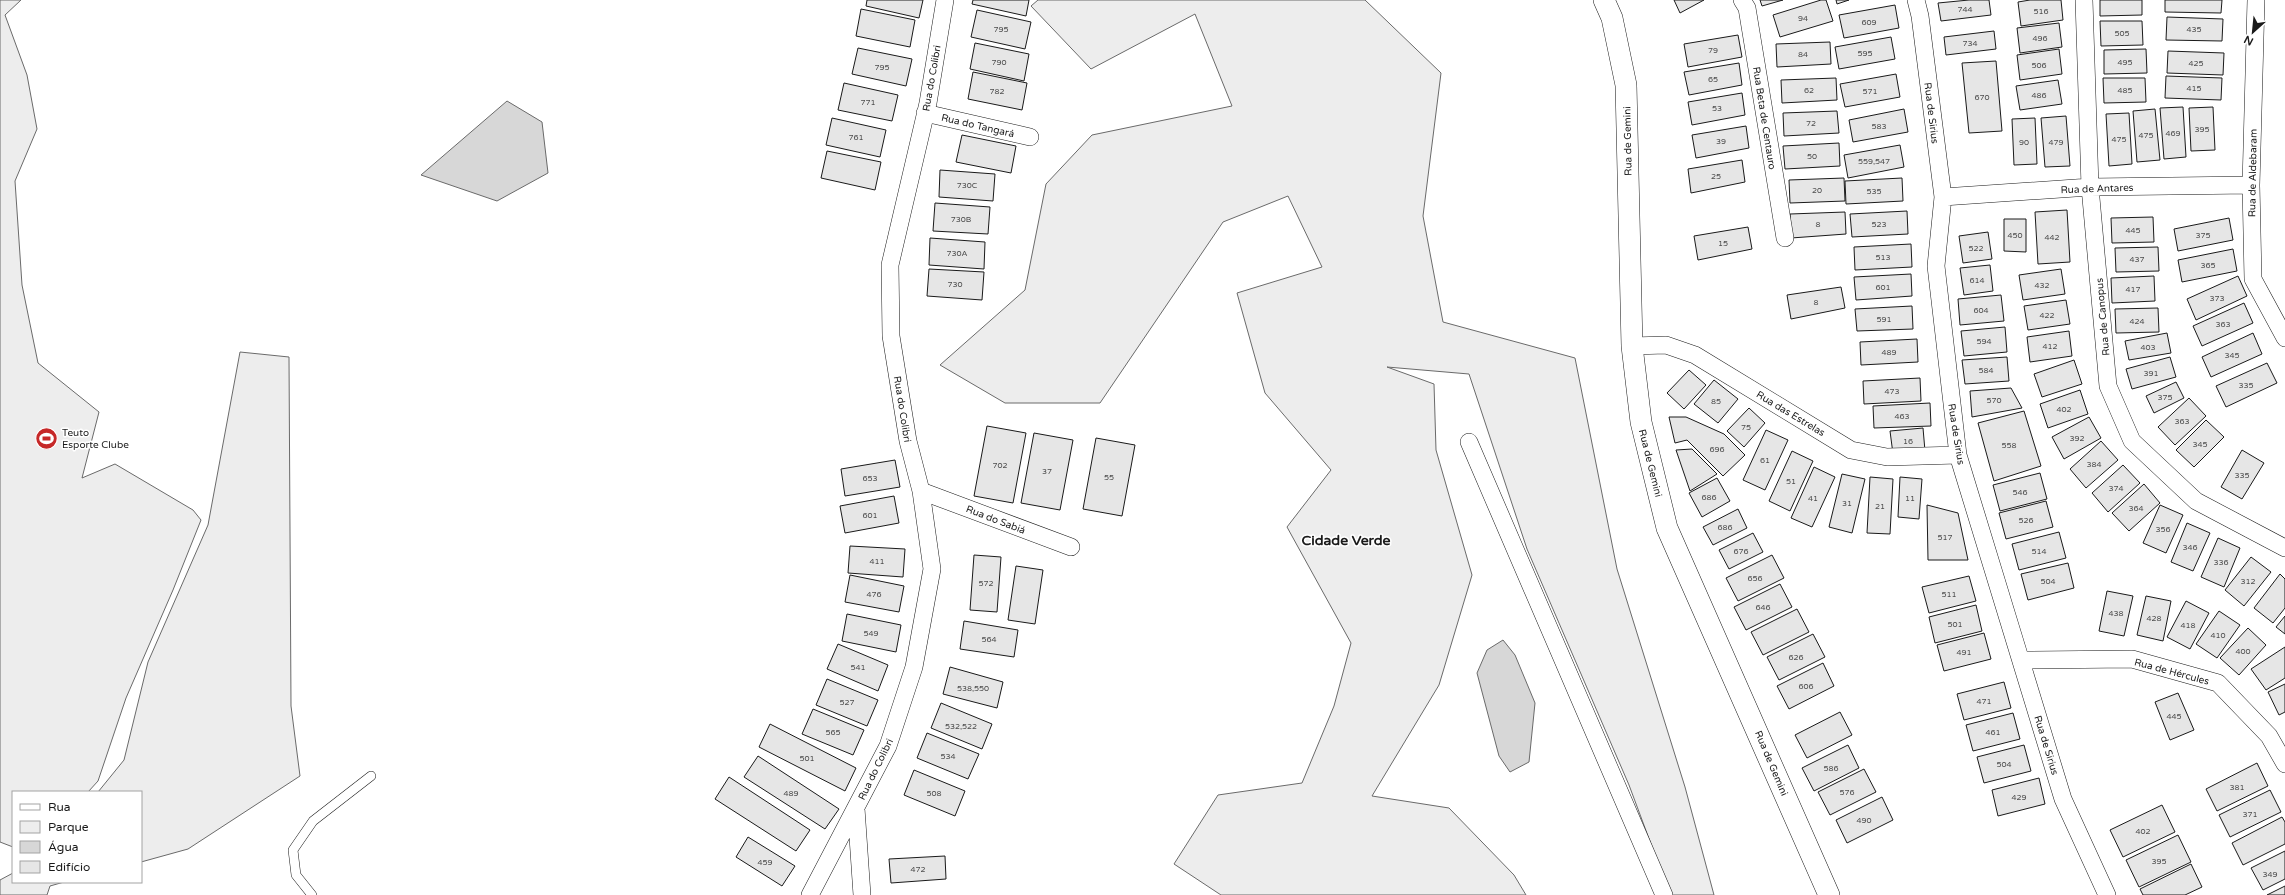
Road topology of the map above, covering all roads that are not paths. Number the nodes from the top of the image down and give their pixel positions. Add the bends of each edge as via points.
1 (945, 0) edge
2 (1604, 0) edge
3 (1742, 0) edge
4 (1916, 0) edge
5 (2084, 0) edge
6 (2256, 0) edge
7 (926, 113) junction
8 (1030, 137) dead end
9 (2251, 185) junction
10 (2090, 187) junction
11 (1943, 196) junction
12 (1784, 238) dead end
13 (2285, 338) edge
14 (1632, 346) junction
15 (1469, 442) dead end
16 (1958, 455) junction
17 (921, 491) junction
18 (1071, 548) dead end
19 (2285, 548) edge
20 (2021, 660) junction
21 (2285, 764) edge
22 (371, 776) dead end
23 (856, 808) junction
24 (312, 895) edge
25 (810, 895) edge
26 (862, 895) edge
27 (1664, 895) edge
28 (1829, 895) edge
29 (2107, 895) edge

1 - 7 street, Rua do Colibri
2 - 14 street, Rua de Gemini via 1612,18 1626,86
3 - 12 street, Rua Beta de Centauro via 1747,8
4 - 11 street, Rua de Sirius
5 - 10 street, Rua de Canopus
6 - 9 street, Rua de Aldebaram
7 - 8 street, Rua do Tangará
7 - 17 street, Rua do Colibri via 890,265 891,336 908,440
9 - 10 street, Rua de Antares
9 - 13 street, Rua de Aldebaram via 2253,279
10 - 11 street, Rua de Antares
10 - 19 street, Rua de Canopus via 2108,386 2132,441 2196,501
11 - 16 street, Rua de Sirius via 1936,266
14 - 16 street, Rua das Estrelas via 1666,345 1695,355 1851,450 1887,457
14 - 28 street, Rua de Gemini via 1641,422 1667,528
15 - 27 street
16 - 20 street, Rua de Sirius
17 - 18 street, Rua do Sabiá
17 - 23 street, Rua do Colibri via 932,569 914,667 888,746
20 - 21 street, Rua de Hércules via 2132,659 2218,683 2268,736
20 - 29 street, Rua de Sirius via 2063,799
22 - 24 lane via 313,821 294,850 296,874
23 - 25 street, Rua do Colibri
23 - 26 street, Rua do Colibri

